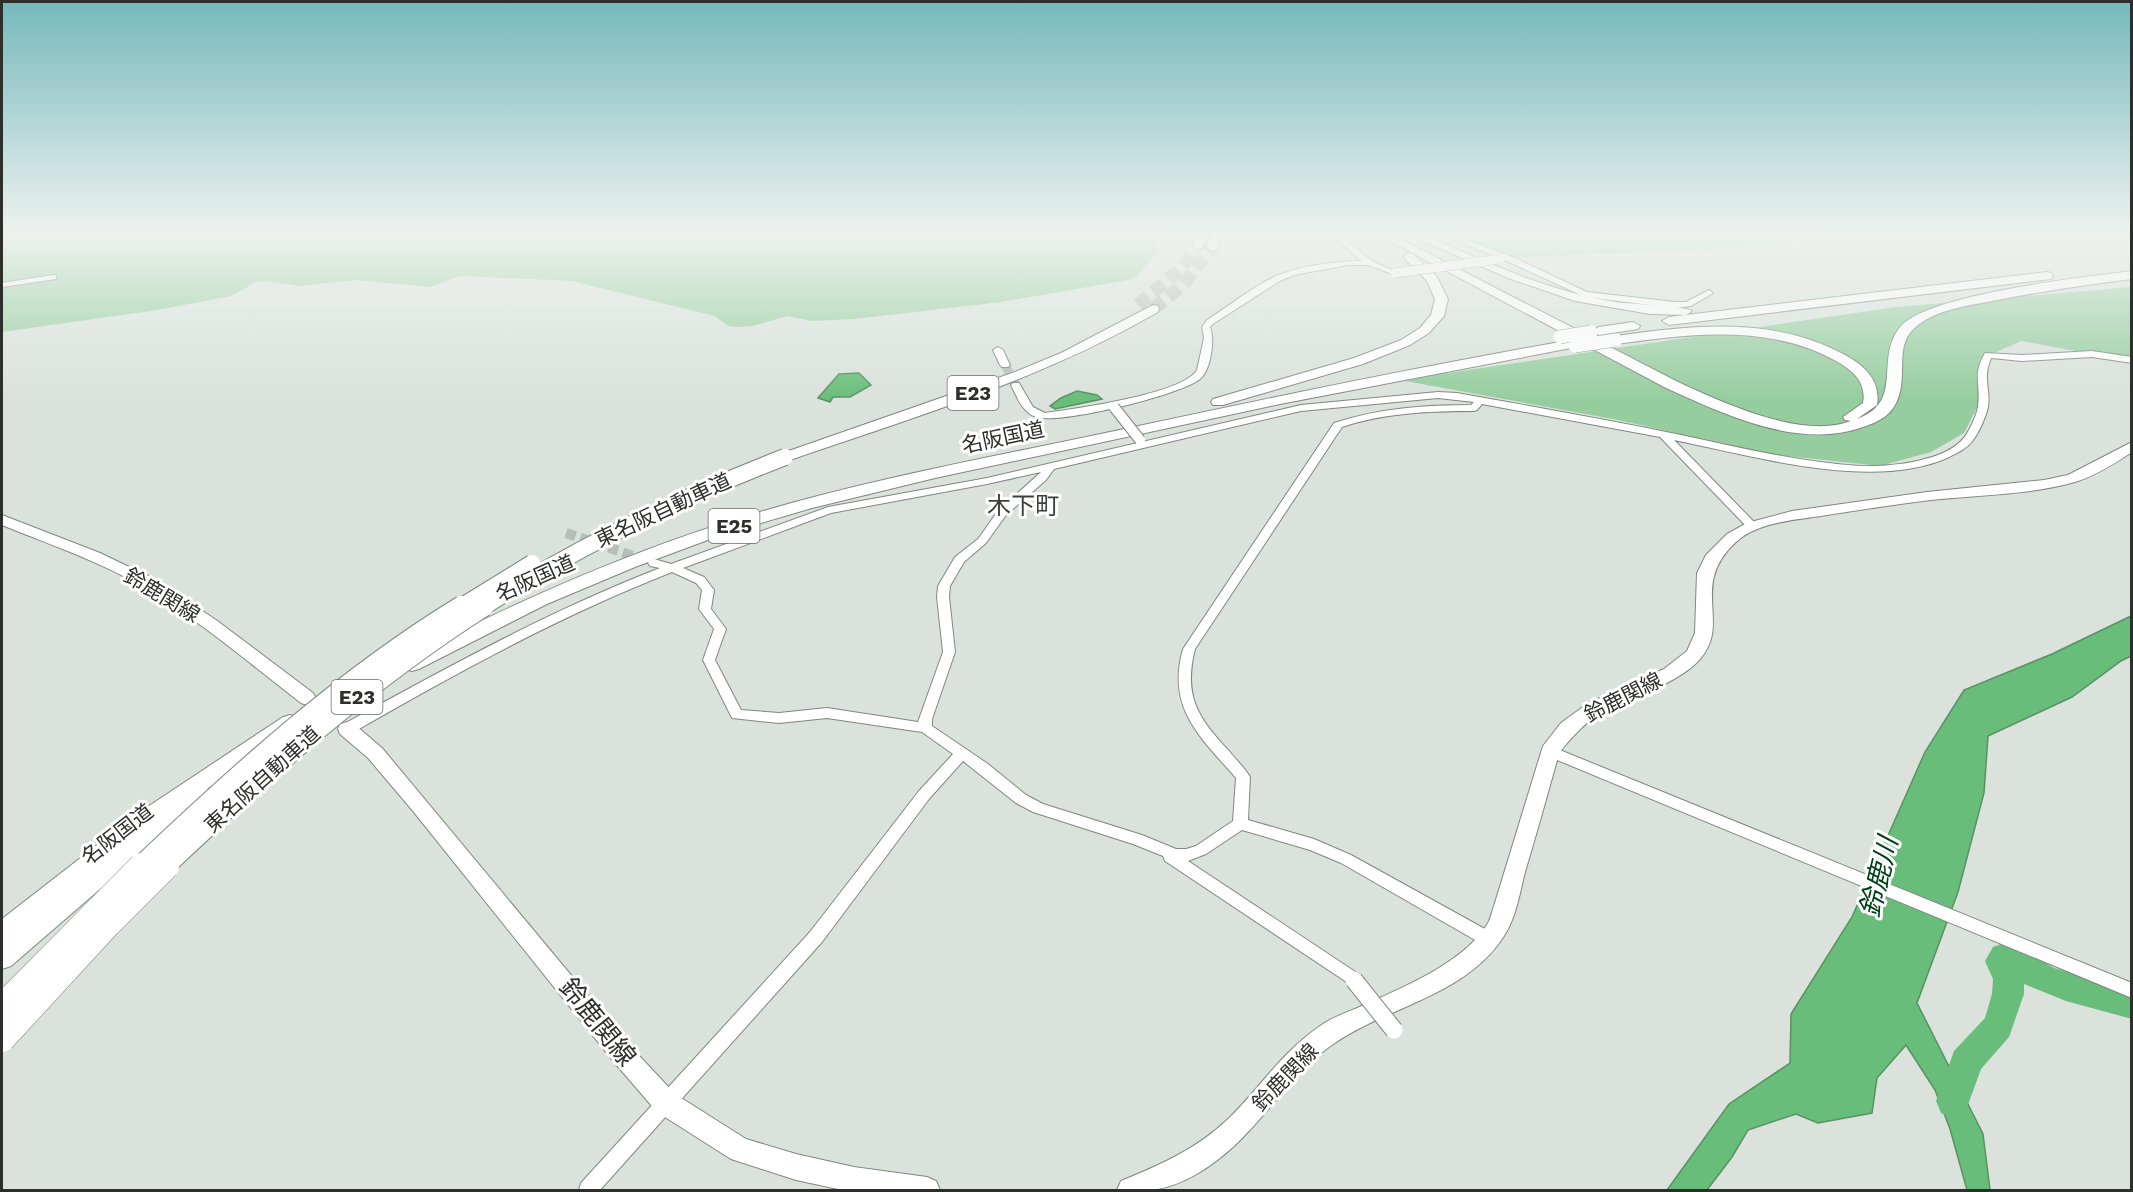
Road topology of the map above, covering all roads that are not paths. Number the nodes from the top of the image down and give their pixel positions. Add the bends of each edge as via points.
1 (1260, 290) edge
2 (1438, 290) edge
3 (1491, 290) edge
4 (1502, 290) edge
5 (1551, 290) edge
6 (1576, 290) edge
7 (1899, 290) edge
8 (1919, 290) edge
9 (1990, 290) edge
10 (2030, 290) edge
11 (1709, 293) dead end
12 (1138, 305) tunnel mouth
13 (1153, 309) tunnel mouth
14 (1609, 336) junction
15 (1568, 343) junction
16 (998, 350) dead end
17 (2132, 360) edge
18 (1005, 364) tunnel mouth
19 (1016, 385) tunnel mouth
20 (1480, 400) junction
21 (1112, 406) junction
22 (1185, 411) junction
23 (1664, 435) junction
24 (1142, 442) junction
25 (2132, 446) edge
26 (782, 453) junction
27 (1050, 467) junction
28 (2, 520) edge
29 (1752, 526) junction
30 (654, 563) tunnel mouth
31 (673, 568) junction
32 (307, 698) dead end
33 (925, 728) junction
34 (347, 729) joint
35 (1551, 751) junction
36 (961, 754) junction
37 (1240, 824) junction
38 (1164, 850) junction
39 (2, 933) edge
40 (1488, 939) junction
41 (2, 958) edge
42 (2132, 991) edge
43 (2, 1007) edge
44 (1394, 1030) dead end
45 (2, 1039) edge
46 (666, 1103) junction
47 (588, 1191) edge
48 (927, 1191) edge
49 (1130, 1191) edge

1 - 21 street via 1206,327 1210,333 1198,377 1180,387
2 - 22 highway via 1440,310 1427,330 1401,347
3 - 10 highway via 1704,400 1771,423 1817,429 1854,426 1886,409 1895,389 1895,353 1900,338 1925,315 1941,308
4 - 14 highway via 1735,406 1780,418 1833,421 1861,413 1872,399 1870,386 1854,366 1829,352 1785,337 1715,330
5 - 7 highway via 1603,304 1653,310 1717,309
6 - 11 street via 1675,305 1688,304
8 - 14 highway
9 - 14 highway
12 - 26 highway, 東名阪自動車道 / E23 via 1094,333 1040,358
13 - 26 highway, 東名阪自動車道 / E23 via 1105,338 1039,369
14 - 15 highway, bridge
15 - 22 highway, 名阪国道 / E25 via 1419,362
15 - 41 highway, 名阪国道 / E25 via 1447,365 831,498 725,528 611,568 456,640 289,739 159,830
16 - 18 street
17 - 23 street via 2092,354 2022,358 1988,355 1981,372 1983,407 1969,439 1958,449 1909,467 1834,467
19 - 21 street via 1035,415
20 - 23 street
20 - 24 street via 1438,395 1301,408
20 - 37 street via 1474,408 1421,408 1338,425 1189,650 1182,672 1184,693 1198,724 1243,777
21 - 24 street, bridge
22 - 39 highway, 名阪国道 / E25 via 816,491 697,526 555,580 440,634 276,732 145,820
23 - 29 street
24 - 27 street
25 - 29 main road, 鈴鹿関線 via 2105,463 2055,482 1916,497
26 - 43 highway, 東名阪自動車道 / E23, bridge via 688,484 597,527 508,576 399,648 307,717 197,813
26 - 45 highway, 東名阪自動車道 / E23, bridge via 614,531 520,584 412,655 321,725 218,817 116,917
27 - 31 street via 828,510
27 - 33 street via 960,560 944,586 949,652
28 - 32 main road, 鈴鹿関線 via 146,582 192,610
29 - 35 main road, 鈴鹿関線 via 1721,547 1709,566 1703,587 1704,633 1694,655 1670,673 1593,709 1568,728
30 - 31 street
31 - 33 street via 704,582 708,589 705,609 720,629 709,660 737,715 779,718 827,713
31 - 34 street via 552,618 469,659
33 - 36 street
34 - 46 main road, 鈴鹿関線 via 375,753 420,805
35 - 40 main road, 鈴鹿関線 via 1497,927
35 - 42 street
36 - 38 street via 1038,808
36 - 46 street via 924,795 816,937
37 - 38 street via 1186,855
37 - 40 street via 1314,845 1346,859
38 - 44 street, bridge via 1354,980
40 - 49 main road, 鈴鹿関線 via 1449,974 1319,1040 1294,1061 1237,1128 1211,1151
46 - 47 street
46 - 48 main road, 鈴鹿関線 via 740,1150 854,1180

